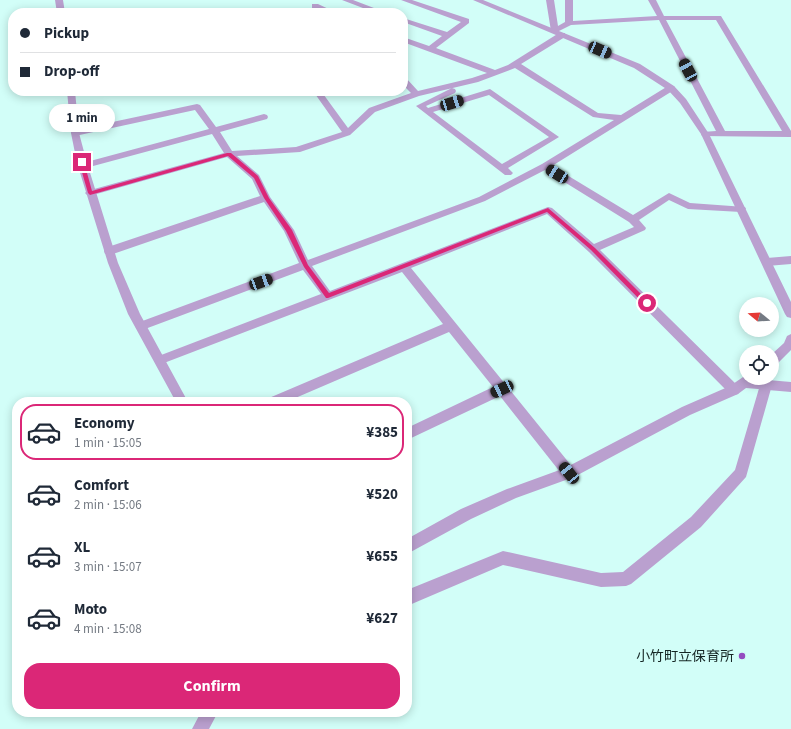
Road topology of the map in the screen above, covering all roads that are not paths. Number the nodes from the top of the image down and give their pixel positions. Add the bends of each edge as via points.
1 (325, 0) edge
2 (346, 0) edge
3 (405, 0) edge
4 (477, 0) edge
5 (550, 0) edge
6 (569, 0) edge
7 (652, 0) edge
8 (320, 8) edge
9 (369, 8) edge
10 (661, 18) junction
11 (408, 22) edge
12 (569, 23) junction
13 (559, 33) junction
14 (447, 36) junction
15 (408, 41) edge
16 (430, 49) junction
17 (515, 64) junction
18 (495, 73) junction
19 (475, 80) junction
20 (408, 85) edge
21 (671, 88) junction
22 (416, 94) junction
23 (71, 96) edge
24 (321, 96) edge
25 (426, 111) junction
26 (264, 117) dead end
27 (622, 118) junction
28 (214, 130) junction
29 (75, 133) junction
30 (347, 133) junction
31 (704, 134) junction
32 (722, 134) junction
33 (789, 134) edge
34 (229, 154) junction
35 (82, 166) junction
36 (545, 166) junction
37 (502, 168) junction
38 (517, 180) junction
39 (90, 193) junction
40 (266, 198) junction
41 (741, 209) junction
42 (633, 220) junction
43 (593, 249) junction
44 (109, 251) junction
45 (791, 260) edge
46 (767, 262) junction
47 (306, 266) junction
48 (404, 267) junction
49 (328, 296) junction
50 (791, 314) edge
51 (141, 326) junction
52 (451, 326) junction
53 (791, 340) edge
54 (779, 355) edge
55 (160, 360) junction
56 (739, 380) edge
57 (741, 385) edge
58 (766, 385) joint
59 (791, 387) edge
60 (502, 389) junction
61 (179, 397) edge
62 (285, 397) edge
63 (412, 432) edge
64 (569, 473) junction
65 (412, 544) edge
66 (412, 596) edge
67 (207, 717) edge
68 (200, 729) edge

1 - 8 street via 315,6
2 - 9 street
3 - 14 street via 466,22
4 - 13 street
5 - 13 street
6 - 12 street
7 - 10 street
10 - 12 street
10 - 32 street
10 - 33 street via 718,18
11 - 14 street
12 - 13 street
13 - 17 street
13 - 21 street via 637,66
14 - 16 street
15 - 16 street
16 - 18 street
17 - 18 street
17 - 27 street via 596,115
18 - 19 street
19 - 22 street
19 - 25 street via 420,106
20 - 22 street
21 - 27 street
21 - 31 street via 683,101
22 - 30 street via 372,110
23 - 29 street
24 - 30 street
25 - 37 street
25 - 37 street via 490,92 555,137
26 - 28 street
27 - 36 street
28 - 29 street via 197,107
28 - 34 street
28 - 35 street
29 - 35 street
30 - 34 street via 297,150
31 - 32 street
31 - 41 street
32 - 33 street
34 - 39 street
34 - 40 street via 256,177
35 - 39 street
36 - 38 street
36 - 42 street
37 - 38 street
38 - 47 street via 482,199
39 - 44 street
40 - 44 street
40 - 47 street via 289,230
41 - 42 street via 688,206 669,196
41 - 46 street
42 - 43 street via 641,228
43 - 48 street via 548,210
43 - 56 street
44 - 51 street
45 - 46 street
46 - 50 street
47 - 49 street
47 - 51 street
48 - 49 street
48 - 52 street
49 - 55 street
51 - 55 street
52 - 60 street
52 - 62 street
53 - 54 street
55 - 61 street
57 - 64 street
58 - 59 street
58 - 66 street via 741,473 696,522 626,579 601,580 503,558
60 - 63 street
60 - 64 street
64 - 65 street via 512,493 466,514
67 - 68 street

